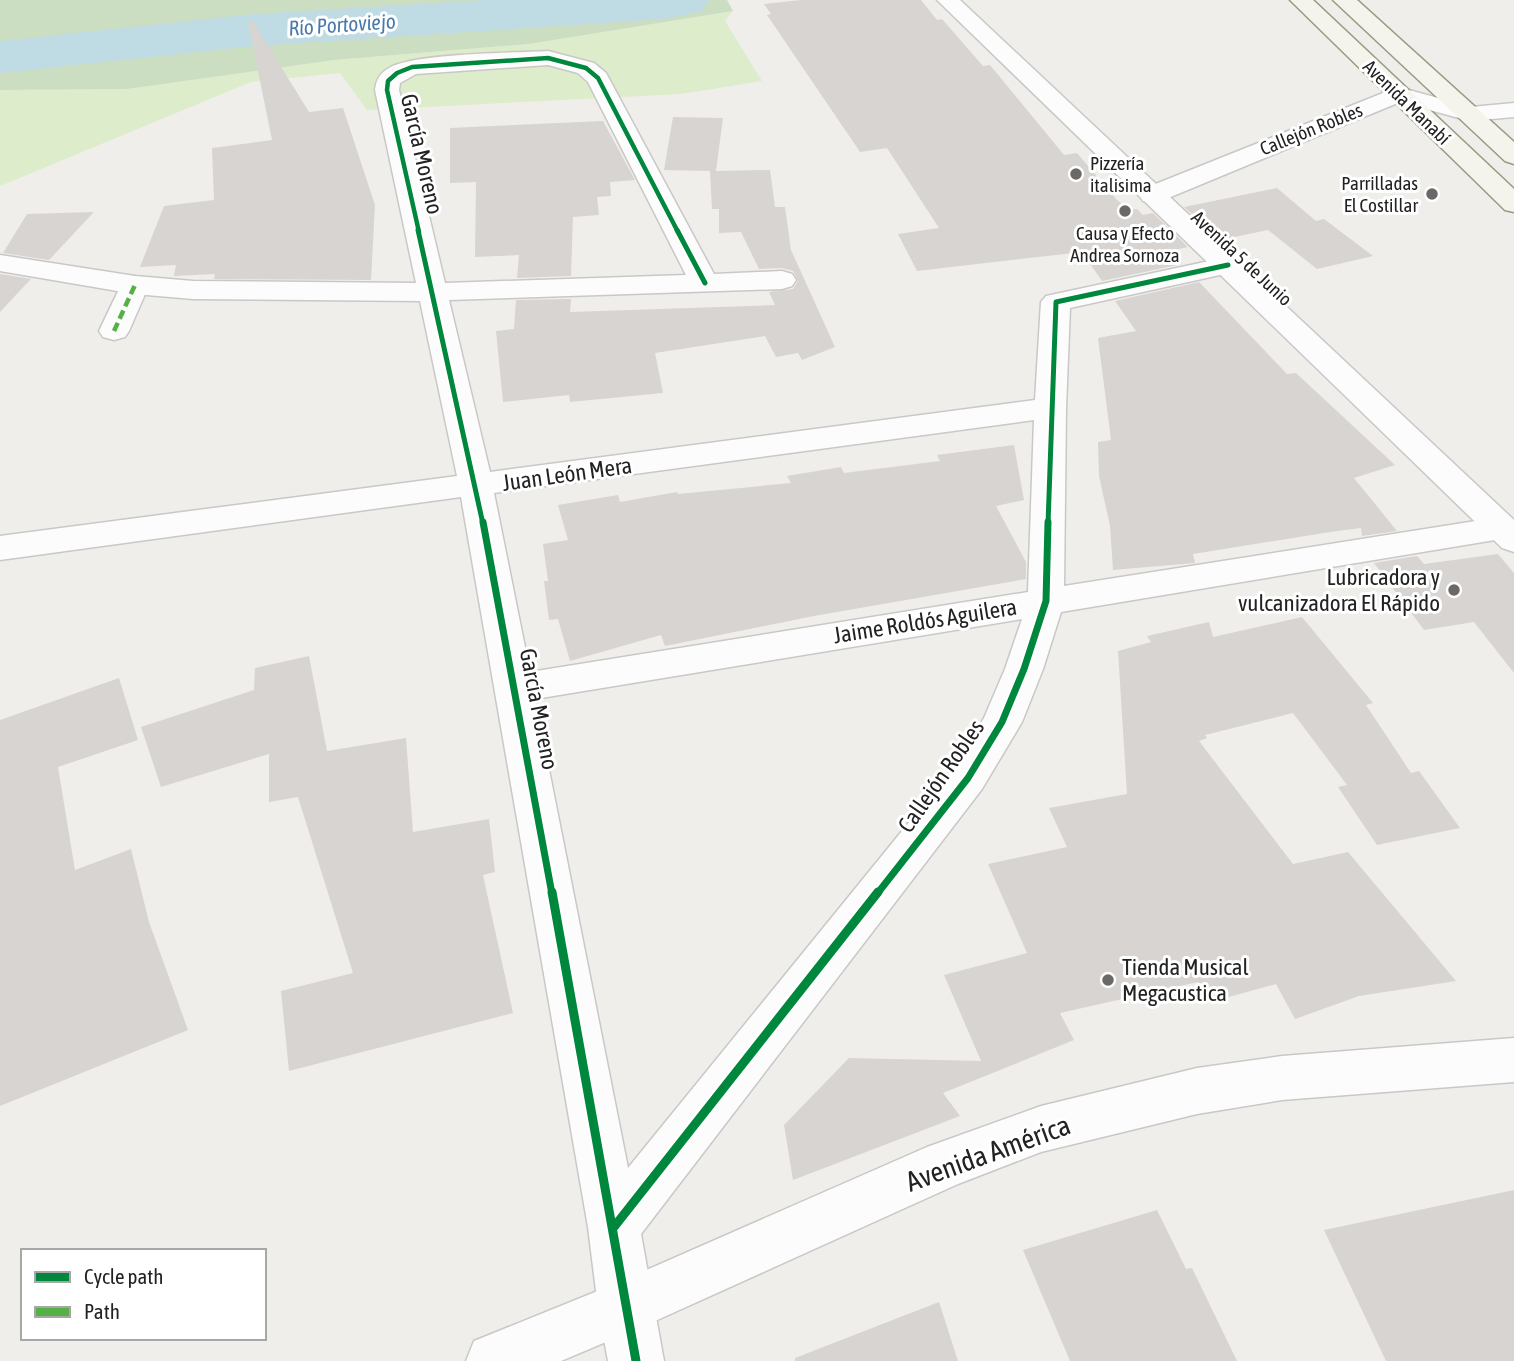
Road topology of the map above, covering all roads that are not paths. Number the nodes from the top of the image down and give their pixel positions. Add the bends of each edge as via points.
1 (948, 0) edge
2 (1301, 0) edge
3 (1344, 0) edge
4 (1398, 93) junction
5 (1514, 110) edge
6 (1469, 114) junction
7 (1514, 156) edge
8 (1152, 195) junction
9 (1514, 204) edge
10 (0, 263) edge
11 (1228, 265) junction
12 (782, 280) dead end
13 (705, 283) junction
14 (135, 285) junction
15 (434, 292) junction
16 (114, 331) dead end
17 (1051, 408) junction
18 (476, 486) junction
19 (1508, 534) edge
20 (0, 548) edge
21 (1046, 601) junction
22 (516, 688) junction
23 (1514, 1060) edge
24 (614, 1227) junction
25 (625, 1307) junction
26 (494, 1361) edge
27 (636, 1361) edge

1 - 8 street, Avenida 5 de Junio
2 - 4 main road, Avenida Manabí
3 - 6 main road, Avenida Manabí
4 - 6 street
4 - 8 street, Callejón Robles
4 - 9 main road, Avenida Manabí
5 - 6 street
6 - 7 main road, Avenida Manabí
8 - 11 street, Avenida 5 de Junio
10 - 14 street
11 - 17 street, Callejón Robles via 1056,302
11 - 19 street, Avenida 5 de Junio
12 - 13 street
13 - 15 street
13 - 15 street, García Moreno via 598,78 586,68 548,58 412,67 388,81
14 - 15 street via 193,290
14 - 16 street
15 - 18 street, García Moreno
17 - 18 street, Juan León Mera
17 - 21 street, Callejón Robles
18 - 20 street, Juan León Mera
18 - 22 street, García Moreno
19 - 21 street, Jaime Roldós Aguilera
21 - 22 street, Jaime Roldós Aguilera
21 - 24 street, Callejón Robles via 1002,722 968,778
22 - 24 street, García Moreno
23 - 25 street, Avenida América via 1282,1078 1197,1091 1041,1129 945,1164
24 - 25 street, García Moreno
25 - 26 street, Avenida América
25 - 27 street, García Moreno

